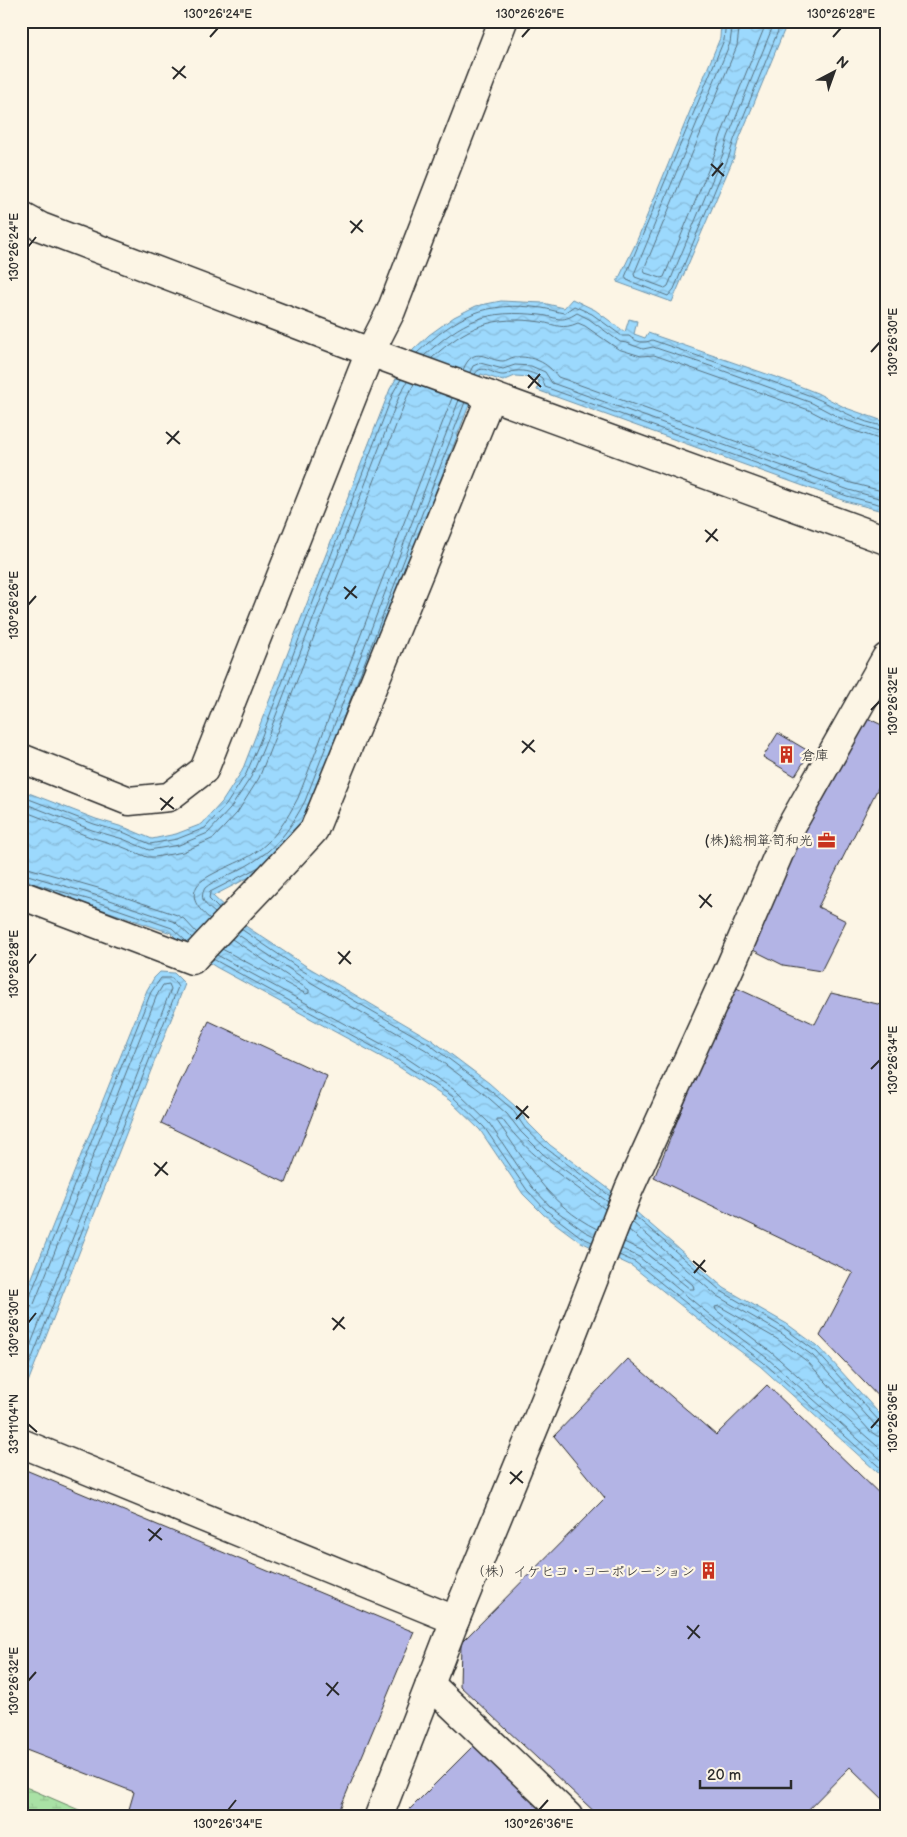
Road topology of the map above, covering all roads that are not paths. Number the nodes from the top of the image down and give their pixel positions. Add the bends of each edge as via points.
1 (503, 21) edge
2 (21, 216) edge
3 (376, 353) junction
4 (492, 396) junction
5 (886, 540) edge
6 (886, 658) edge
7 (21, 758) edge
8 (21, 895) edge
9 (21, 1442) edge
10 (454, 1620) junction
11 (430, 1684) junction
12 (379, 1816) edge
13 (568, 1816) edge

1 - 3 street
2 - 3 street via 41,227
3 - 4 street
3 - 7 street via 204,770 169,797 128,801
4 - 5 street
4 - 8 street via 314,830 274,875 192,960
6 - 10 street via 790,830 629,1189
9 - 10 street
10 - 11 street
11 - 12 street
11 - 13 street

